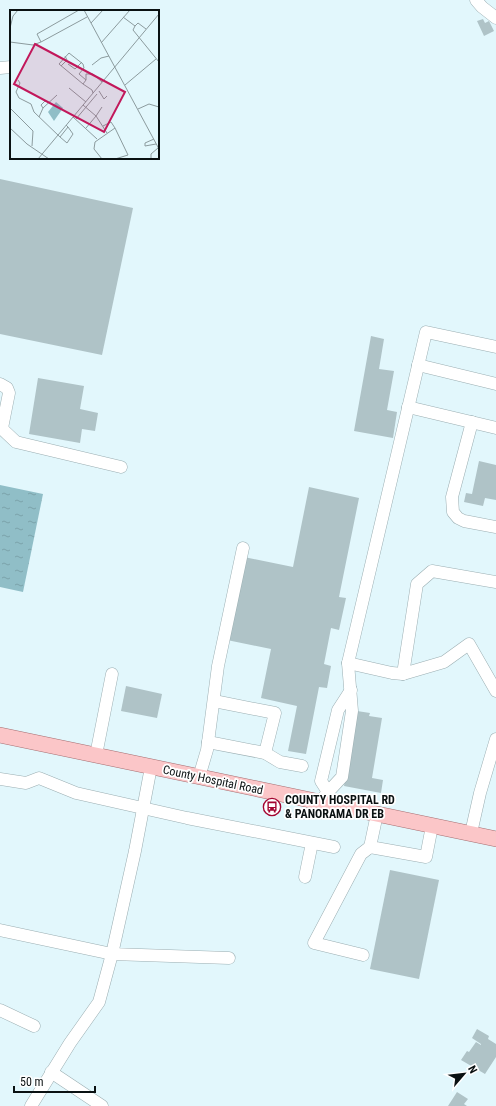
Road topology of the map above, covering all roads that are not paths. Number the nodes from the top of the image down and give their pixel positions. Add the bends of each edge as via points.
1 (476, 0) edge
2 (496, 18) edge
3 (10, 67) edge
4 (0, 68) edge
5 (496, 347) edge
6 (418, 365) junction
7 (0, 384) edge
8 (496, 384) edge
9 (408, 408) junction
10 (472, 422) junction
11 (1, 428) edge
12 (496, 428) edge
13 (121, 467) dead end
14 (496, 528) edge
15 (243, 548) dead end
16 (496, 582) edge
17 (348, 663) junction
18 (112, 674) dead end
19 (403, 674) junction
20 (351, 690) junction
21 (496, 691) edge
22 (214, 701) junction
23 (0, 735) edge
24 (496, 739) edge
25 (208, 742) junction
26 (266, 753) junction
27 (96, 755) junction
28 (302, 766) dead end
29 (151, 767) junction
30 (199, 777) junction
31 (0, 779) edge
32 (324, 797) junction
33 (143, 808) junction
34 (377, 814) junction
35 (432, 826) junction
36 (471, 834) junction
37 (496, 839) edge
38 (312, 843) junction
39 (334, 847) dead end
40 (370, 847) junction
41 (305, 877) dead end
42 (0, 930) edge
43 (112, 954) junction
44 (363, 955) dead end
45 (229, 958) dead end
46 (0, 1010) edge
47 (34, 1026) dead end
48 (52, 1072) junction
49 (31, 1106) edge
50 (102, 1106) edge

1 - 2 lane
3 - 4 lane
5 - 6 lane via 426,332
6 - 8 lane
6 - 9 lane
7 - 11 lane via 7,388 9,393
9 - 10 lane
9 - 17 lane
10 - 12 lane
10 - 14 lane via 452,496 453,512 464,521
11 - 13 lane via 16,442
15 - 22 lane via 218,666
16 - 19 lane via 432,571 417,584
17 - 19 lane
17 - 20 lane
18 - 27 lane
19 - 21 lane via 444,662 469,644
20 - 32 lane via 338,710 321,781
20 - 32 lane via 352,711 342,777
22 - 25 lane
22 - 26 lane via 275,713
23 - 27 main road, County Hospital Road
24 - 36 lane
25 - 26 lane
25 - 30 lane
26 - 28 lane via 280,762
27 - 29 main road, County Hospital Road
29 - 30 main road, County Hospital Road
29 - 33 lane
30 - 32 main road, County Hospital Road
31 - 33 lane via 26,783 39,778 76,793
32 - 34 main road, County Hospital Road
33 - 38 lane
33 - 43 lane
34 - 35 main road, County Hospital Road
34 - 40 lane
35 - 36 main road, County Hospital Road
35 - 40 lane via 426,857
36 - 37 main road, County Hospital Road
38 - 39 lane
38 - 41 lane
40 - 44 lane via 361,854 314,943
42 - 43 lane
43 - 45 lane
43 - 48 lane via 99,1002
46 - 47 lane
48 - 49 lane
48 - 50 lane

